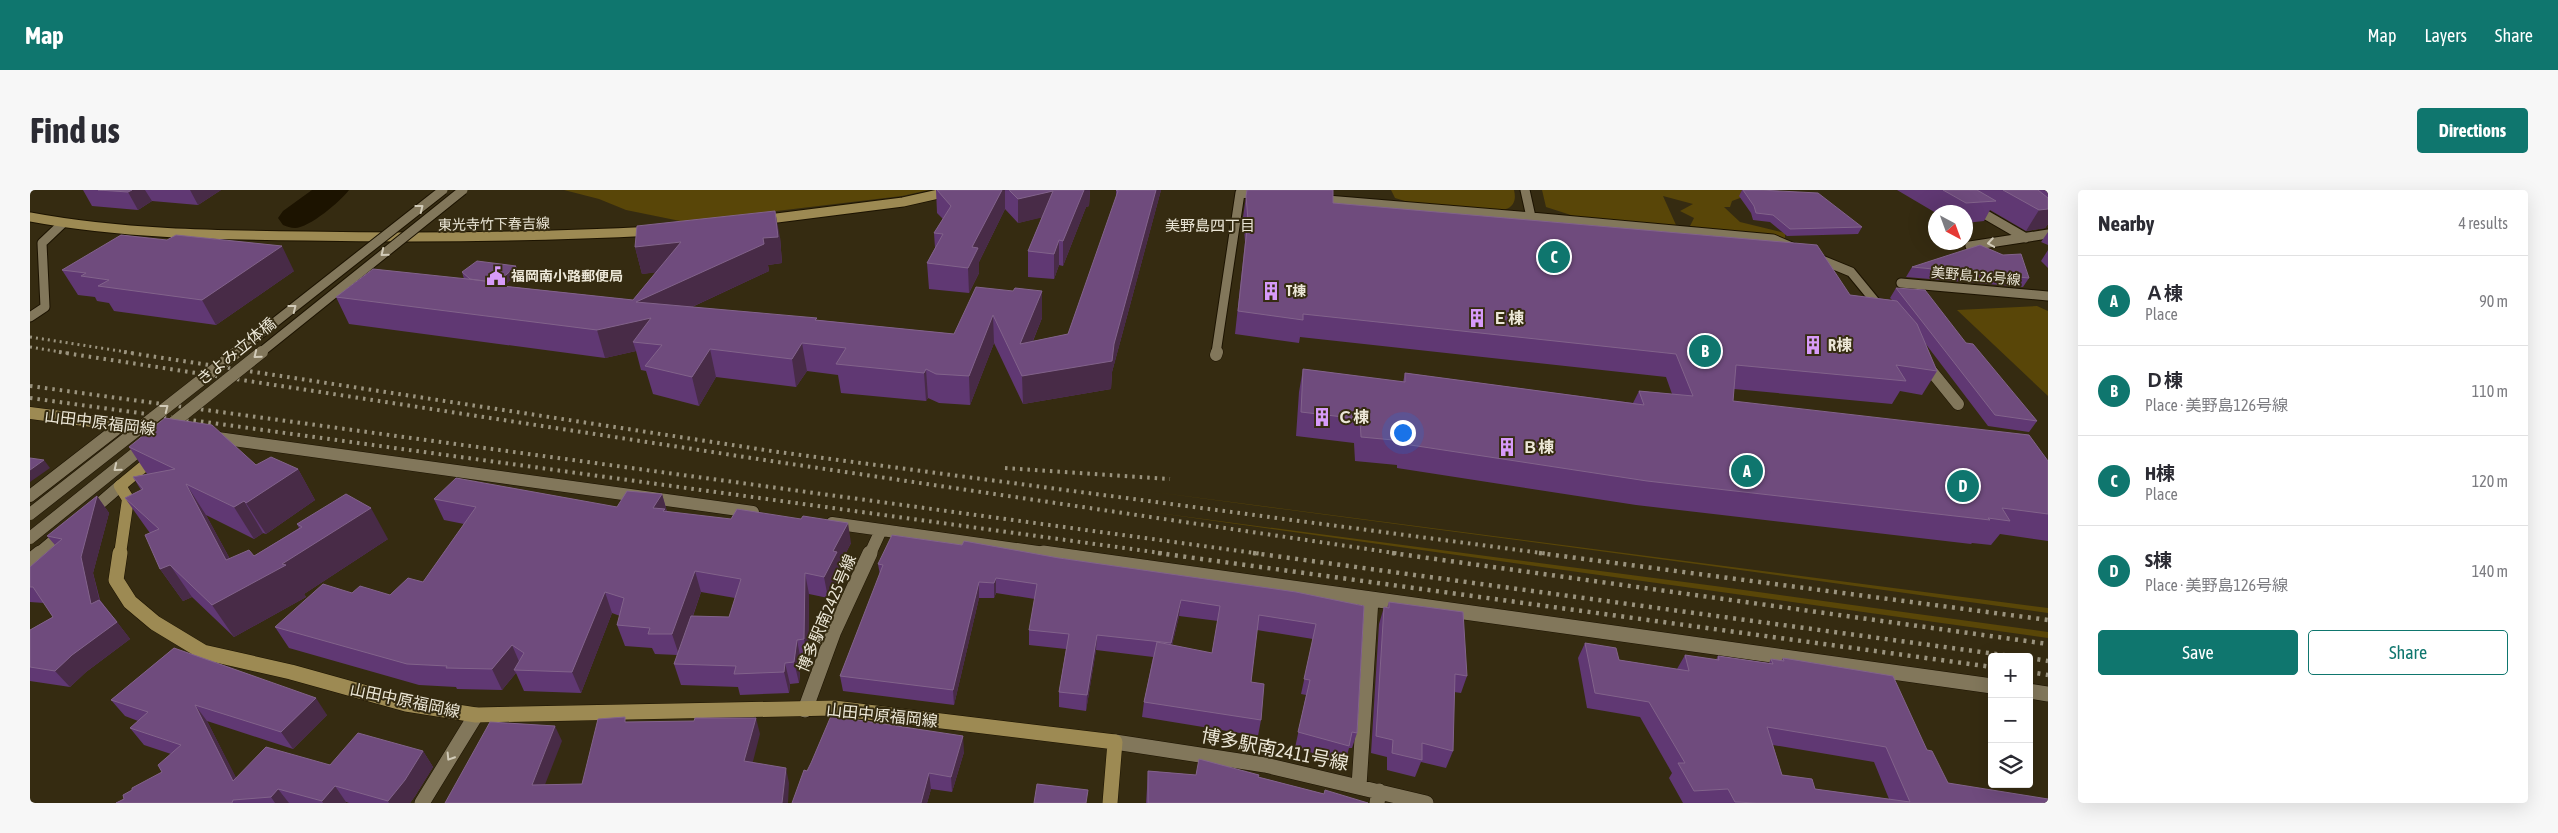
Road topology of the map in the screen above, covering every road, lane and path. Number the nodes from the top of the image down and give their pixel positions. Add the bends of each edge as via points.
1 (443, 190) edge
2 (463, 190) edge
3 (956, 190) edge
4 (1525, 190) edge
5 (1269, 196) edge
6 (1308, 199) edge
7 (1968, 204) edge
8 (1532, 217) junction
9 (30, 218) edge
10 (751, 222) edge
11 (62, 224) junction
12 (664, 231) edge
13 (2048, 234) edge
14 (2026, 238) junction
15 (1973, 246) edge
16 (1901, 283) dead end
17 (2048, 296) edge
18 (30, 317) edge
19 (1889, 319) edge
20 (1216, 355) dead end
21 (1920, 357) edge
22 (1958, 404) dead end
23 (30, 413) edge
24 (123, 424) junction
25 (193, 434) edge
26 (120, 486) junction
27 (30, 496) edge
28 (30, 514) edge
29 (763, 514) edge
30 (822, 522) edge
31 (881, 530) junction
32 (30, 538) edge
33 (30, 561) edge
34 (1371, 600) junction
35 (1988, 685) edge
36 (2033, 692) edge
37 (2048, 694) edge
38 (805, 710) junction
39 (476, 715) junction
40 (1115, 742) junction
41 (1359, 786) junction
42 (1378, 797) edge
43 (422, 803) edge
44 (1110, 803) edge
45 (1426, 803) edge

28 -> 1 street, きよみ立体橋, bridge
2 -> 32 street, きよみ立体橋, bridge
3 - 10 main road via 903,202
4 - 8 street
5 - 20 street via 1240,193
6 - 8 street
7 - 14 street
8 - 19 street via 1773,239 1851,272
9 - 11 main road, 東光寺竹下春吉線
11 - 12 main road, 東光寺竹下春吉線 via 209,234 440,238 535,238
11 - 18 street via 42,243 45,307
13 - 14 street
14 -> 15 street
16 - 17 street, 美野島126号線
21 - 22 street
23 - 24 main road, 山田中原福岡線
24 - 26 main road, 山田中原福岡線 via 183,433
24 - 27 street
25 - 29 street
26 - 33 street
26 - 39 main road, 山田中原福岡線 via 128,499 116,580 130,602 155,623 203,652 406,704
30 - 31 street
31 - 34 street
31 - 38 street, 博多駅南2425号線 via 834,631
34 - 35 street
34 - 41 street
36 - 37 street
38 - 39 main road, 山田中原福岡線
38 - 40 main road, 山田中原福岡線 via 834,708
39 -> 43 street
40 - 41 street, 博多駅南2411号線 via 1265,765
40 - 44 main road
41 - 42 street, 博多駅南2411号線
42 - 45 street, 博多駅南2411号線

